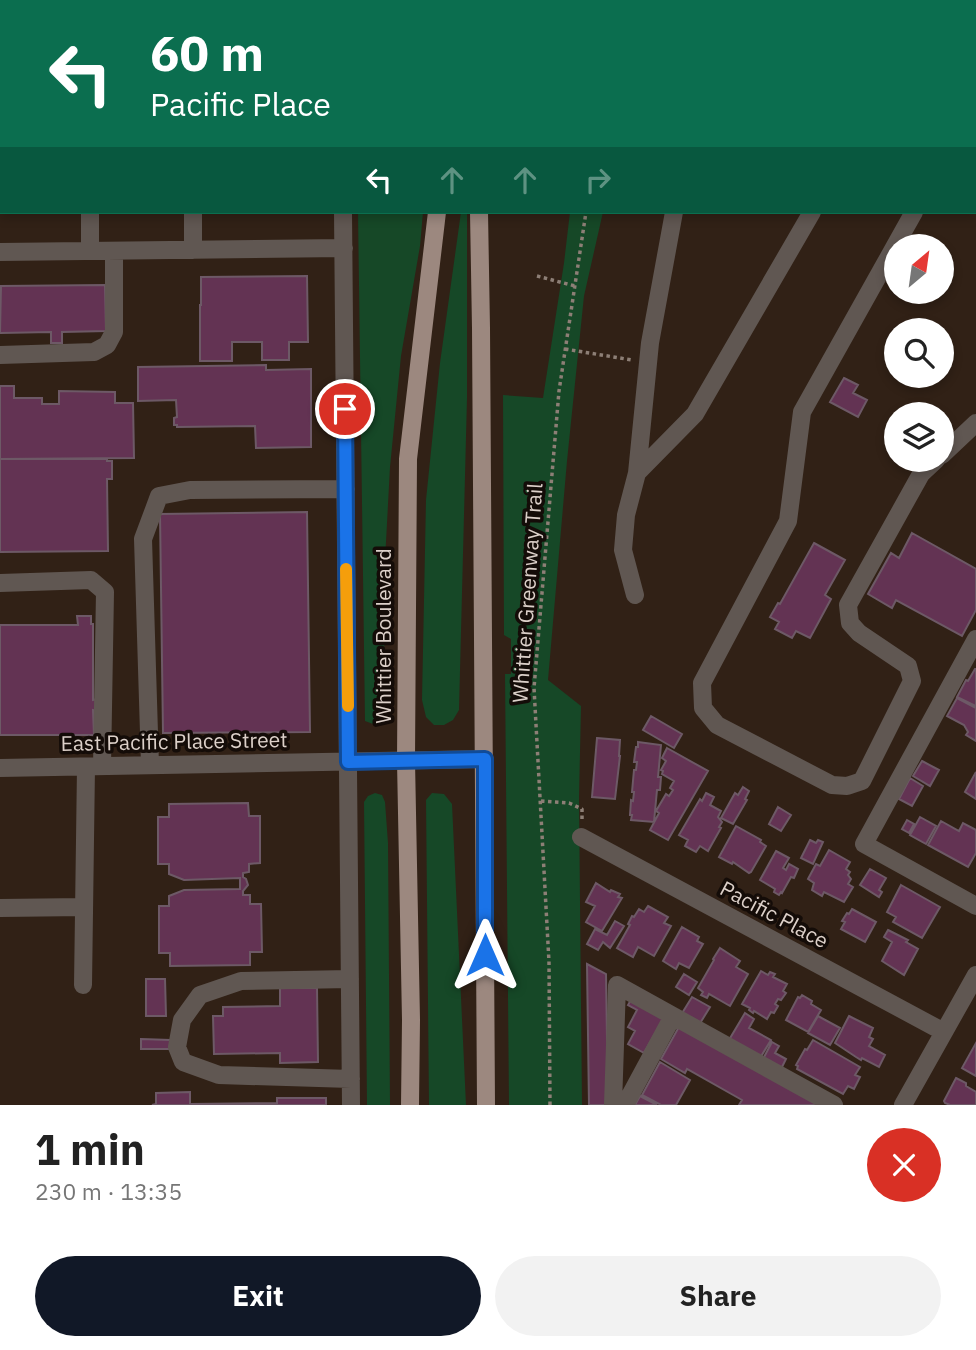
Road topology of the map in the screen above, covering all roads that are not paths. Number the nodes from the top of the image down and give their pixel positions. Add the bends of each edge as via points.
1 (90, 214) edge
2 (193, 214) edge
3 (343, 214) edge
4 (437, 214) edge
5 (479, 214) edge
6 (674, 214) edge
7 (811, 214) edge
8 (913, 214) edge
9 (344, 248) junction
10 (193, 250) junction
11 (90, 251) junction
12 (114, 251) junction
13 (0, 252) edge
14 (0, 355) edge
15 (976, 424) edge
16 (954, 444) edge
17 (923, 472) edge
18 (637, 473) junction
19 (346, 489) junction
20 (0, 583) edge
21 (635, 595) dead end
22 (976, 639) edge
23 (485, 759) junction
24 (406, 761) junction
25 (348, 762) junction
26 (150, 765) junction
27 (94, 767) junction
28 (0, 768) edge
29 (582, 837) road end
30 (976, 906) edge
31 (84, 907) junction
32 (0, 908) edge
33 (976, 975) edge
34 (350, 979) junction
35 (83, 985) dead end
36 (673, 1016) junction
37 (944, 1032) junction
38 (351, 1079) junction
39 (351, 1105) edge
40 (410, 1105) edge
41 (486, 1105) edge
42 (613, 1105) edge
43 (625, 1105) edge
44 (834, 1105) edge
45 (903, 1105) edge

1 - 11 street
2 - 10 street
3 - 9 street
4 - 24 main road, Whittier Boulevard via 408,459
5 - 23 main road
6 - 18 street via 650,343
7 - 18 street via 695,414
8 - 17 street via 802,412 788,521 702,683 703,708 717,726 832,785 862,780 912,681 908,666 850,623 848,605
9 - 10 street
9 - 19 street
10 - 12 street
11 - 12 street
11 - 13 street
12 - 14 street via 114,332 107,345 93,352
15 - 16 street
18 - 21 street via 623,550
19 - 25 street
19 - 26 street via 190,489 159,496 143,539
20 - 27 street via 91,580 105,593
22 - 30 street via 864,844
23 - 24 street
23 - 41 main road
24 - 25 street
24 - 40 main road, Whittier Boulevard
25 - 26 street, East Pacific Place Street
25 - 34 street
26 - 27 street, East Pacific Place Street
27 - 28 street, East Pacific Place Street
27 - 31 street
29 - 37 street, Pacific Place
31 - 32 street
31 - 35 street
33 - 37 street
34 - 38 street
34 - 38 street via 241,981 200,995 181,1020 177,1047 183,1062 219,1075
36 - 42 street via 617,985
36 - 43 street
36 - 44 street
37 - 45 street
38 - 39 street

